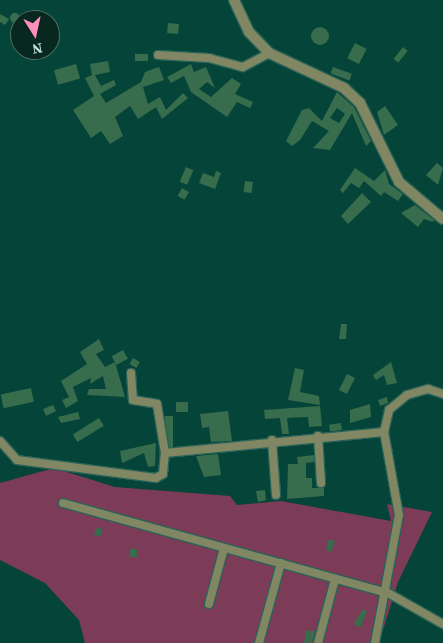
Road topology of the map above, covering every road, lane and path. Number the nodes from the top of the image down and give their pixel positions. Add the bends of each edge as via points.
1 (234, 0) edge
2 (269, 53) junction
3 (158, 55) dead end
4 (443, 219) edge
5 (131, 373) dead end
6 (443, 394) edge
7 (384, 432) junction
8 (318, 436) junction
9 (272, 440) junction
10 (0, 441) edge
11 (164, 453) junction
12 (321, 483) dead end
13 (276, 495) dead end
14 (63, 503) dead end
15 (224, 548) junction
16 (281, 564) junction
17 (335, 579) junction
18 (388, 593) junction
19 (209, 604) dead end
20 (443, 624) edge
21 (259, 643) edge
22 (318, 643) edge
23 (375, 643) edge

1 - 2 street via 249,32
2 - 3 street via 243,67 209,58
2 - 4 street via 344,88 360,103 398,182
5 - 11 street via 132,400 157,404
6 - 7 street via 428,389 406,395 390,410
7 - 8 street
7 - 18 street via 399,515
8 - 9 street
8 - 12 street
9 - 11 street
9 - 13 street
10 - 11 street via 17,460 156,478 163,474
14 - 15 street
15 - 16 street
15 - 19 street
16 - 17 street
16 - 21 street
17 - 18 street
17 - 22 street
18 - 20 street
18 - 23 street

